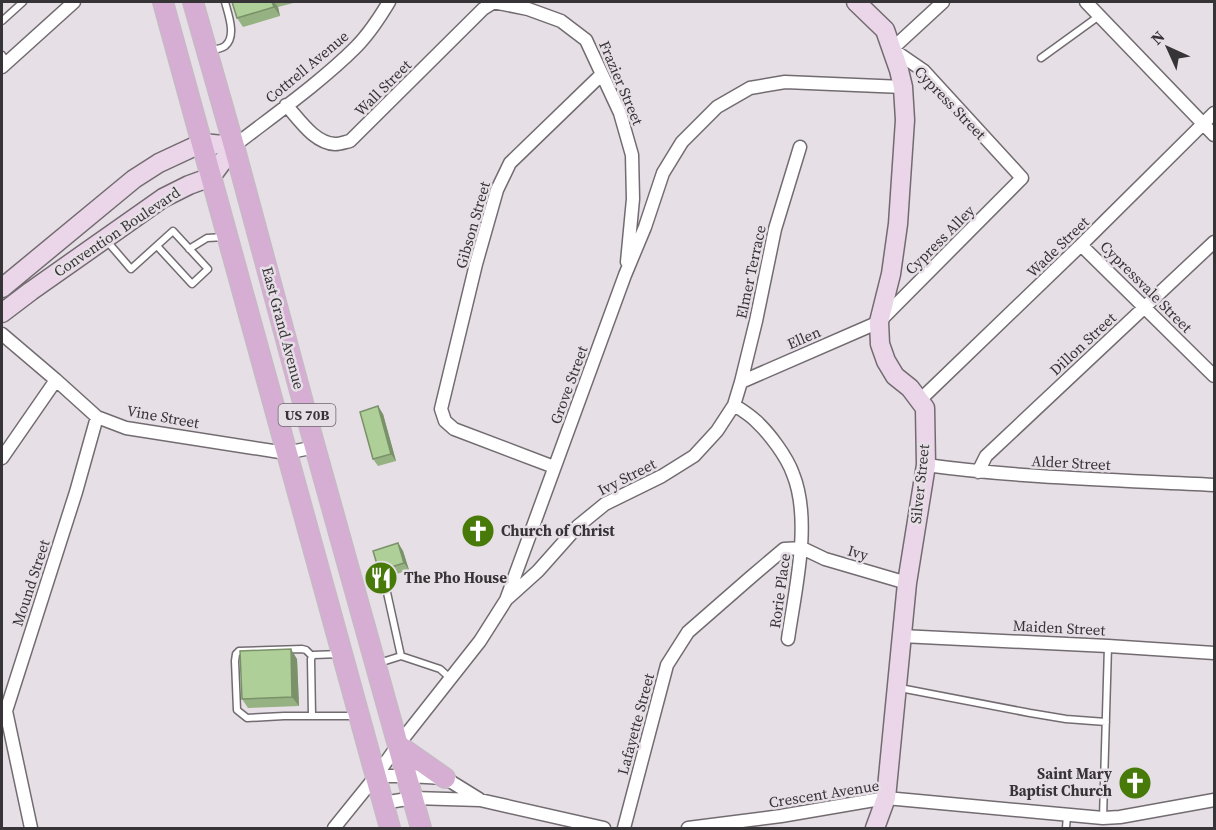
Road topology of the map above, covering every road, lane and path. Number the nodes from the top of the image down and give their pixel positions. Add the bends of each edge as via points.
1 (23, 2) edge
2 (74, 2) edge
3 (163, 2) edge
4 (193, 2) edge
5 (225, 2) edge
6 (389, 2) edge
7 (494, 2) edge
8 (856, 2) edge
9 (943, 2) edge
10 (1086, 2) edge
11 (1100, 16) junction
12 (2, 21) edge
13 (892, 48) junction
14 (207, 52) junction
15 (1041, 58) dead end
16 (3, 61) edge
17 (601, 75) junction
18 (903, 87) junction
19 (286, 105) junction
20 (1215, 113) edge
21 (1203, 124) junction
22 (1215, 135) edge
23 (202, 143) junction
24 (234, 146) junction
25 (800, 147) dead end
26 (211, 177) junction
27 (1022, 178) joint
28 (228, 237) junction
29 (105, 239) junction
30 (1215, 242) edge
31 (1082, 245) junction
32 (157, 246) junction
33 (186, 247) junction
34 (625, 275) junction
35 (2, 288) edge
36 (1145, 307) junction
37 (2, 313) edge
38 (879, 322) junction
39 (2, 334) edge
40 (1215, 376) edge
41 (56, 380) junction
42 (741, 382) junction
43 (920, 400) junction
44 (734, 405) junction
45 (97, 417) junction
46 (315, 447) junction
47 (286, 453) junction
48 (2, 458) edge
49 (926, 465) junction
50 (554, 467) junction
51 (978, 472) junction
52 (1215, 485) edge
53 (802, 548) junction
54 (908, 583) junction
55 (386, 588) dead end
56 (506, 600) junction
57 (901, 636) junction
58 (788, 639) dead end
59 (1108, 646) junction
60 (342, 653) junction
61 (1215, 653) edge
62 (401, 656) junction
63 (312, 657) junction
64 (375, 664) junction
65 (450, 678) junction
66 (896, 687) junction
67 (4, 711) edge
68 (312, 716) junction
69 (360, 716) junction
70 (1106, 722) junction
71 (398, 745) junction
72 (376, 776) junction
73 (407, 776) junction
74 (445, 778) junction
75 (413, 798) junction
76 (885, 798) junction
77 (1214, 798) edge
78 (480, 800) junction
79 (383, 803) junction
80 (1066, 815) junction
81 (1103, 818) junction
82 (31, 828) edge
83 (334, 828) edge
84 (390, 828) edge
85 (421, 828) edge
86 (604, 828) edge
87 (624, 828) edge
88 (688, 828) edge
89 (875, 828) edge
90 (1066, 828) edge

1 - 12 lane
2 - 16 street
3 - 23 main road, East Grand Avenue / US 70B
4 - 14 main road, East Grand Avenue / US 70B
5 - 14 lane via 231,29 228,41 224,47
6 - 19 street, Cottrell Avenue via 357,45
7 - 17 street, Frazier Street via 561,21 586,40
7 - 19 street, Wall Street via 350,141 336,144 321,140
8 - 13 street, Cypress Street via 885,30
9 - 13 street
10 - 11 street
11 - 15 lane
11 - 21 street
13 - 18 street
13 - 27 street, Cypress Street via 924,72
14 - 24 main road, East Grand Avenue / US 70B
17 - 34 street, Frazier Street via 620,113 632,155 633,199
17 - 50 street, Gibson Street via 510,163 497,190 441,409 445,421 454,429
18 - 34 street, Grove Street via 785,82 750,88 717,107 682,142 663,172
18 - 38 street via 898,224
19 - 24 street, Cottrell Avenue
20 - 21 street, Wade Street
21 - 22 street
21 - 31 street, Wade Street
23 - 24 street
23 - 26 main road, East Grand Avenue / US 70B
23 - 35 street, Convention Boulevard via 134,179
24 - 26 street
24 - 46 main road, East Grand Avenue / US 70B
25 - 42 street, Elmer Terrace via 775,229
26 - 28 main road, East Grand Avenue / US 70B
26 - 29 street, Convention Boulevard via 163,198
27 - 38 street, Cypress Alley
28 - 33 lane via 207,238
28 - 47 main road, East Grand Avenue / US 70B
29 - 32 lane via 131,269
29 - 37 street, Convention Boulevard
30 - 36 street, Dillon Street
31 - 36 street, Cypressvale Street
31 - 43 street, Wade Street
32 - 33 lane via 173,231
32 - 33 lane via 192,284 208,269
34 - 50 street, Grove Street
36 - 40 street, Cypressvale Street
36 - 51 street, Dillon Street via 986,456
38 - 42 street, Ellen
38 - 43 street via 886,361
39 - 41 street, Vine Street
41 - 45 street, Vine Street
41 - 48 street
42 - 44 street, Elmer Terrace
43 - 49 street, Silver Street via 925,408
44 - 53 street, Rorie Place via 757,422 778,447 793,474 800,501
44 - 56 street, Ivy Street via 694,456 604,504
45 - 47 street, Vine Street via 126,428
45 - 67 street, Mound Street
46 - 47 street, Vine Street
46 - 64 main road, East Grand Avenue / US 70B
47 - 60 main road, East Grand Avenue / US 70B
49 - 51 street, Alder Street
49 - 54 street, Silver Street
50 - 56 street, Grove Street
51 - 52 street, Alder Street
53 - 54 street, Ivy via 825,559
53 - 58 street, Rorie Place
53 - 87 street, Lafayette Street via 784,549 688,632 667,665
54 - 57 street, Silver Street
55 - 62 lane
56 - 65 street, Grove Street
57 - 59 street, Maiden Street
57 - 66 street, Silver Street
59 - 61 street, Maiden Street
59 - 70 lane
60 - 63 lane
60 - 69 main road, East Grand Avenue / US 70B
62 - 64 lane
62 - 65 lane via 440,669
63 - 68 lane
63 - 68 lane via 302,649 239,651 235,661 237,710 248,718
64 - 71 main road, East Grand Avenue / US 70B
65 - 71 street, Grove Street
66 - 70 lane via 1030,713
66 - 76 street, Silver Street
67 - 82 street, Mound Street
68 - 69 lane
69 - 72 main road, East Grand Avenue / US 70B
70 - 81 lane
71 - 72 street, Grove Street
71 - 73 main road, East Grand Avenue / US 70B
71 - 74 main road
72 - 73 street
72 - 79 main road, East Grand Avenue / US 70B
72 - 83 street, Grove Street
73 - 74 street
73 - 75 main road, East Grand Avenue / US 70B
74 - 78 street
75 - 78 street
75 - 79 street
75 - 85 main road, East Grand Avenue / US 70B
76 - 80 street, Crescent Avenue
76 - 88 street, Crescent Avenue
76 - 89 street, Silver Street
77 - 81 street, Crescent Avenue
78 - 86 street
79 - 84 main road, East Grand Avenue / US 70B
80 - 81 street, Crescent Avenue
80 - 90 lane

